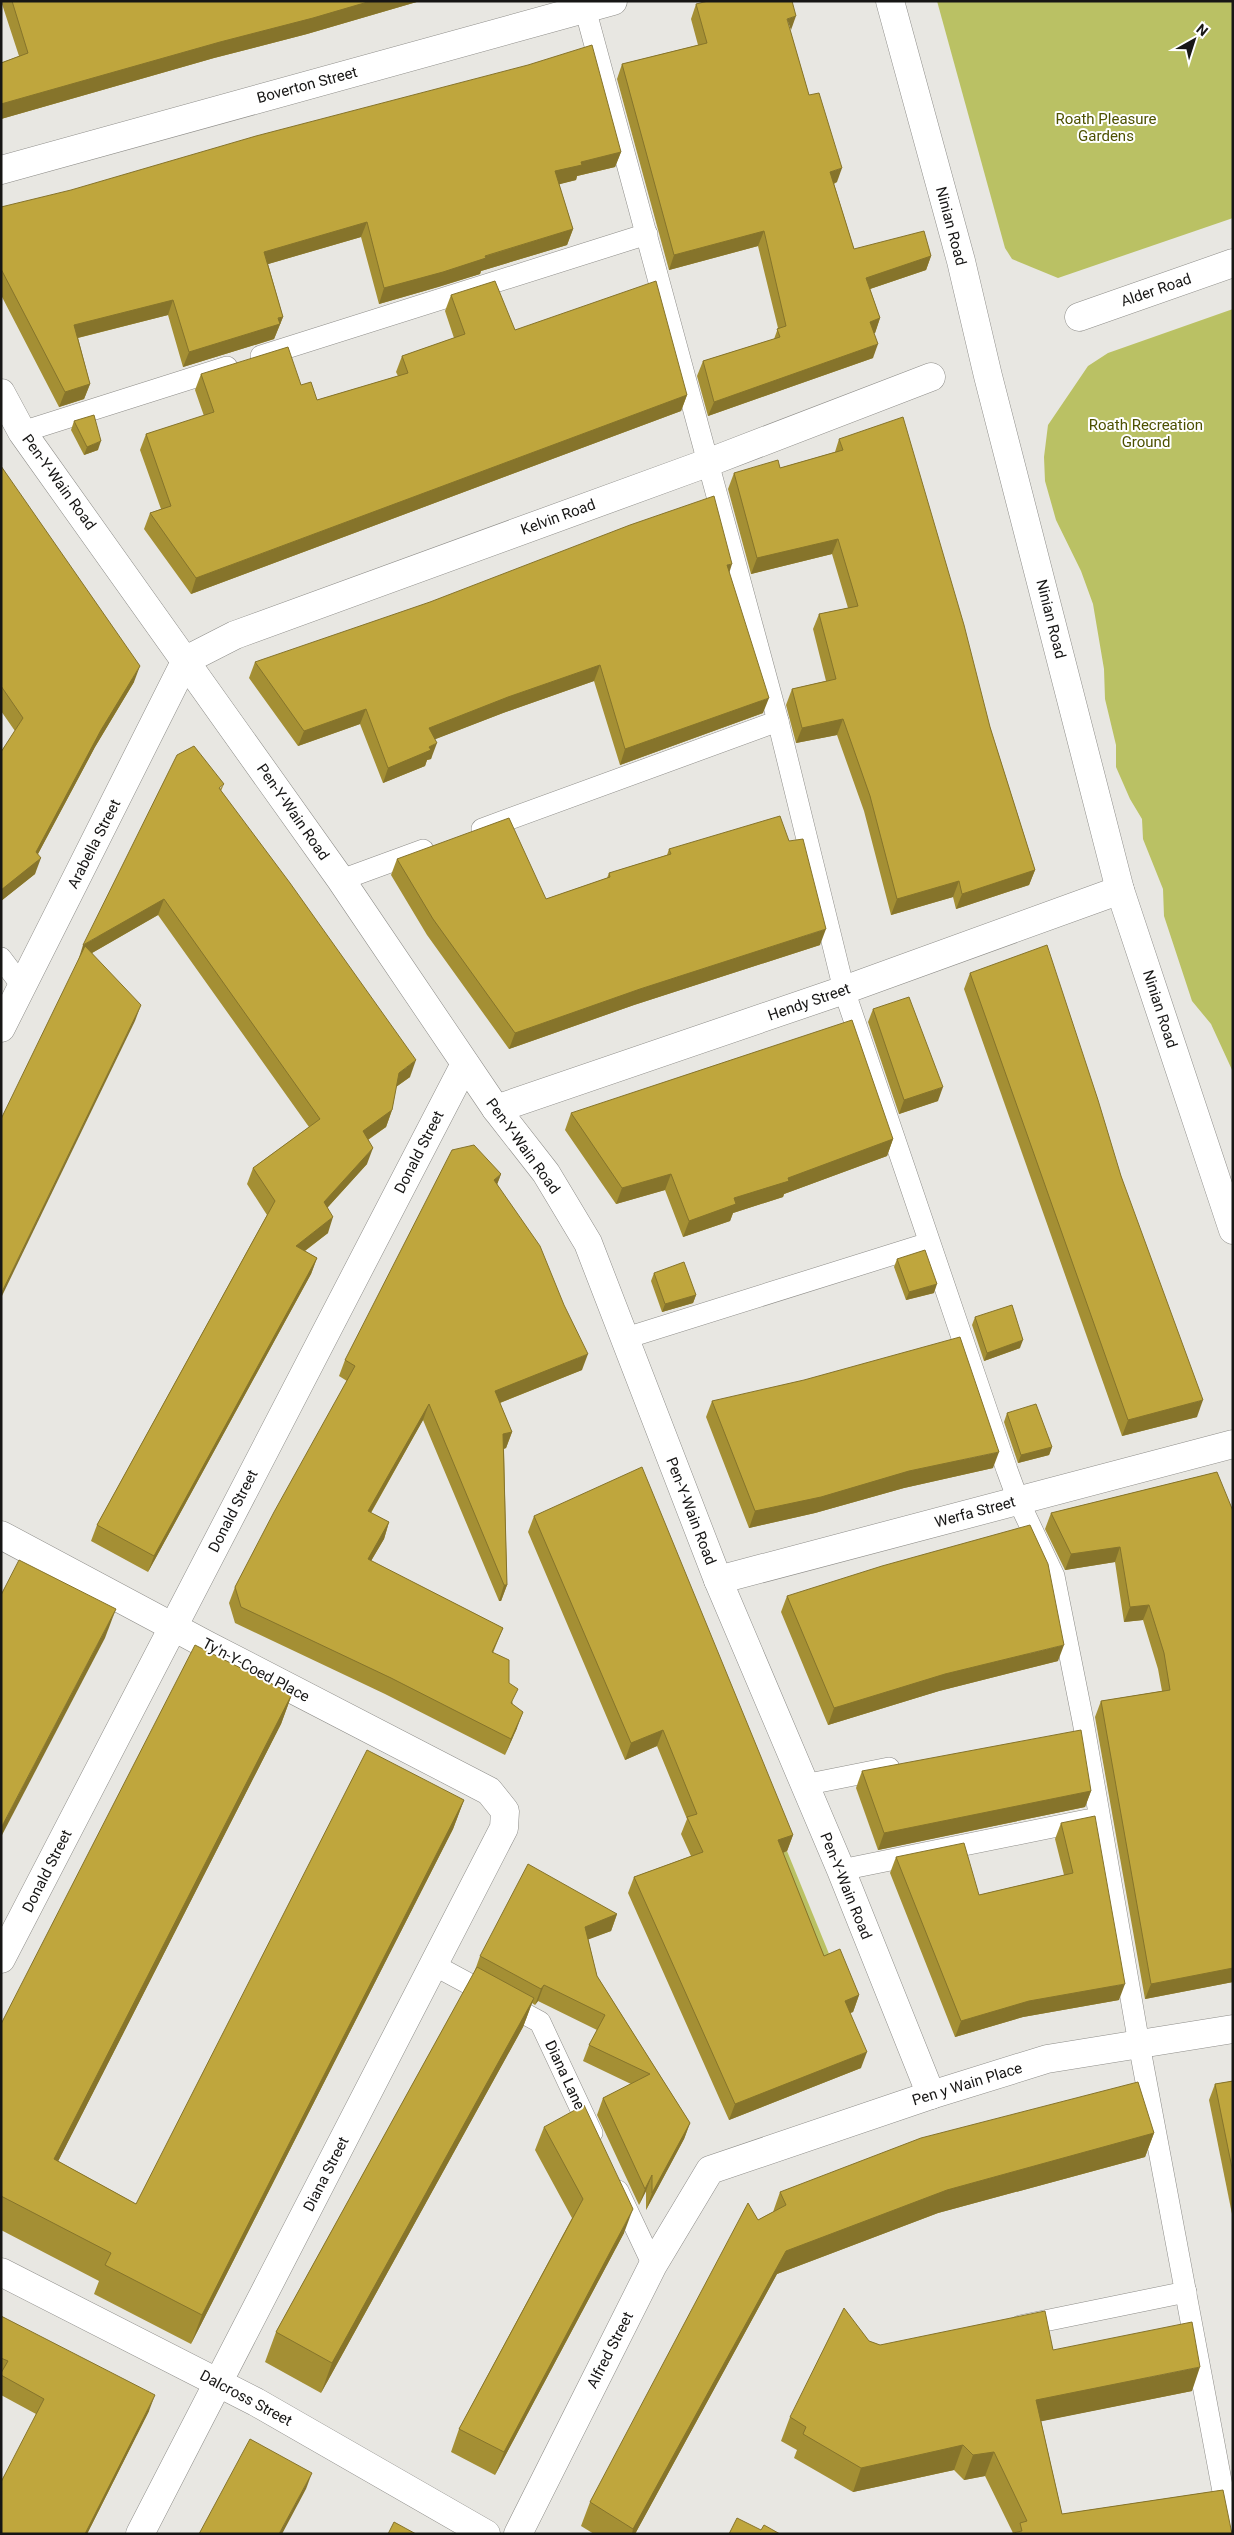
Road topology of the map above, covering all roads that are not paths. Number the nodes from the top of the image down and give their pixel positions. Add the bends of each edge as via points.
1 (613, 1) edge
2 (890, 1) edge
3 (584, 5) edge
4 (1, 170) edge
5 (647, 234) junction
6 (1233, 263) edge
7 (1078, 317) dead end
8 (931, 377) dead end
9 (1, 394) edge
10 (22, 432) junction
11 (707, 463) junction
12 (186, 660) junction
13 (778, 722) junction
14 (340, 880) junction
15 (1120, 890) junction
16 (1, 958) edge
17 (22, 986) junction
18 (844, 990) junction
19 (1, 1028) edge
20 (464, 1064) junction
21 (496, 1109) junction
22 (1233, 1230) edge
23 (929, 1243) junction
24 (626, 1338) junction
25 (1233, 1444) edge
26 (1018, 1500) junction
27 (1, 1534) edge
28 (718, 1580) junction
29 (174, 1626) junction
30 (911, 1764) edge
31 (804, 1785) junction
32 (505, 1811) joint
33 (1099, 1817) junction
34 (841, 1870) junction
35 (1, 1959) edge
36 (434, 1965) junction
37 (1233, 2029) edge
38 (1140, 2044) junction
39 (931, 2095) junction
40 (710, 2170) joint
41 (653, 2265) junction
42 (1, 2272) edge
43 (1186, 2292) junction
44 (1004, 2329) edge
45 (219, 2383) junction
46 (140, 2534) edge
47 (486, 2534) edge
48 (518, 2534) edge
49 (1231, 2534) edge

1 - 3 street, Boverton Street
2 - 15 street, Ninian Road via 961,262
3 - 4 street, Boverton Street
3 - 5 lane
5 - 10 lane
5 - 11 lane
6 - 7 street, Alder Road
8 - 11 street, Kelvin Road
9 - 10 street, Pen-Y-Wain Road
10 - 12 street, Pen-Y-Wain Road
11 - 12 street, Kelvin Road via 235,635
11 - 13 lane
12 - 14 street, Pen-Y-Wain Road
12 - 17 street, Arabella Street
13 - 14 lane
13 - 18 lane
14 - 20 street, Pen-Y-Wain Road
15 - 18 street, Hendy Street
15 - 22 street, Ninian Road
16 - 17 lane
17 - 19 street, Arabella Street
18 - 21 street, Hendy Street
18 - 23 lane
20 - 21 street, Pen-Y-Wain Road
20 - 29 street, Donald Street
21 - 24 street, Pen-Y-Wain Road via 546,1173 588,1243
23 - 24 lane
23 - 26 lane
24 - 28 street, Pen-Y-Wain Road
25 - 26 street, Werfa Street
26 - 28 street, Werfa Street
26 - 33 lane via 1054,1576 1075,1732
27 - 29 street, Ty'n-Y-Coed Place
28 - 31 street, Pen-Y-Wain Road
29 - 32 street, Ty'n-Y-Coed Place via 489,1791
29 - 35 street, Donald Street
30 - 31 lane
31 - 34 street, Pen-Y-Wain Road
32 - 36 street, Diana Street via 504,1828
33 - 34 lane
33 - 38 lane
34 - 39 street, Pen-Y-Wain Road
36 - 41 lane, Diana Lane via 540,2022
36 - 45 street, Diana Street
37 - 38 street, Pen y Wain Place
38 - 39 street, Pen y Wain Place via 1047,2059
38 - 43 lane
39 - 40 street, Pen y Wain Place
40 - 41 street, Alfred Street
41 - 48 street, Alfred Street
42 - 45 street, Dalcross Street
43 - 44 lane
43 - 49 lane
45 - 46 street, Diana Street
45 - 47 street, Dalcross Street

